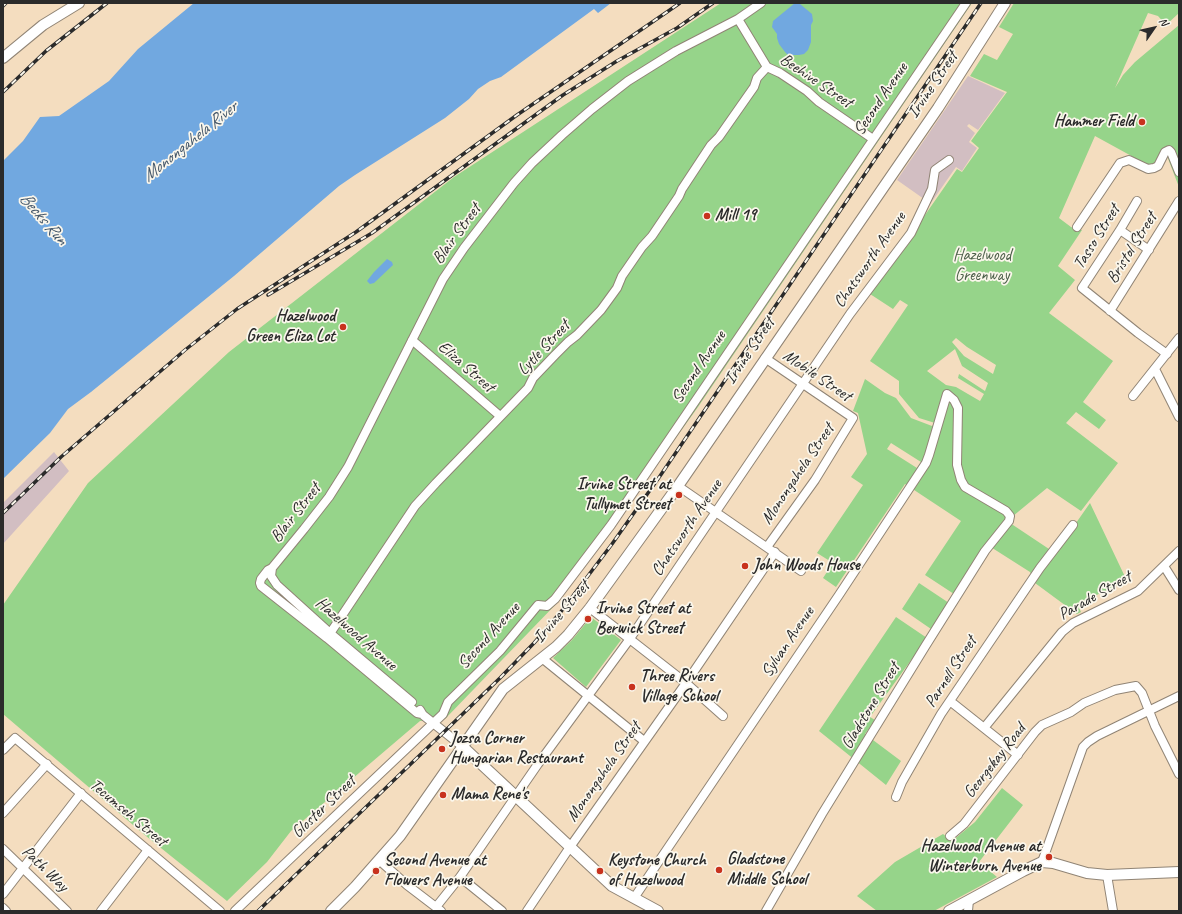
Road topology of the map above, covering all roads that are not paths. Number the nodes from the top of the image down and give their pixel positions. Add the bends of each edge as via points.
1 (79, 3) edge
2 (761, 3) edge
3 (966, 3) edge
4 (1005, 3) edge
5 (738, 19) junction
6 (3, 58) edge
7 (767, 66) junction
8 (873, 139) junction
9 (949, 160) dead end
10 (1179, 172) edge
11 (1137, 201) dead end
12 (1179, 201) edge
13 (1077, 228) dead end
14 (1120, 230) junction
15 (1149, 250) junction
16 (1110, 311) junction
17 (1179, 338) edge
18 (412, 340) junction
19 (1167, 354) junction
20 (765, 358) junction
21 (1155, 369) junction
22 (803, 383) junction
23 (1133, 396) dead end
24 (500, 416) junction
25 (1179, 417) edge
26 (853, 418) joint
27 (678, 486) junction
28 (716, 512) junction
29 (1009, 521) joint
30 (1073, 525) dead end
31 (767, 547) junction
32 (1179, 551) edge
33 (775, 552) junction
34 (1164, 566) junction
35 (801, 570) dead end
36 (272, 572) junction
37 (263, 586) joint
38 (1179, 590) edge
39 (590, 608) junction
40 (329, 636) junction
41 (629, 640) junction
42 (543, 658) junction
43 (686, 683) junction
44 (588, 696) junction
45 (1179, 696) edge
46 (950, 701) junction
47 (1150, 710) junction
48 (723, 716) dead end
49 (433, 723) junction
50 (984, 728) junction
51 (644, 741) junction
52 (462, 746) junction
53 (3, 750) edge
54 (1018, 755) junction
55 (47, 764) junction
56 (1179, 774) edge
57 (81, 793) junction
58 (516, 796) junction
59 (896, 797) dead end
60 (3, 813) edge
61 (950, 836) dead end
62 (570, 847) junction
63 (3, 849) edge
64 (148, 850) junction
65 (379, 860) junction
66 (1042, 862) junction
67 (23, 868) junction
68 (1179, 872) edge
69 (1107, 874) junction
70 (460, 876) junction
71 (3, 894) edge
72 (634, 898) junction
73 (969, 900) junction
74 (3, 908) edge
75 (438, 909) edge
76 (6, 911) edge
77 (67, 911) edge
78 (100, 911) edge
79 (220, 911) edge
80 (235, 911) edge
81 (331, 911) edge
82 (502, 911) edge
83 (527, 911) edge
84 (658, 911) edge
85 (766, 911) edge
86 (949, 911) edge
87 (968, 911) edge
88 (1113, 911) edge

1 - 6 main road via 43,26
2 - 5 street, Blair Street
3 - 8 street, Second Avenue
4 - 20 main road, Irvine Street via 938,108
5 - 7 street, Beehive Street
5 - 18 street, Blair Street via 676,51 628,81 592,109 532,163 496,204 453,263
7 - 8 street, Beehive Street
7 - 24 street, Lytle Street via 601,310 533,378 528,388
8 - 49 street, Second Avenue via 615,519 564,587 547,606 538,605 504,646 448,702 443,714
9 - 22 street, Chatsworth Avenue via 935,170 932,189 911,233 850,314
10 - 13 street, Tasso Street via 1168,150 1158,166 1148,170 1129,160 1120,163
11 - 14 street, Tasso Street
12 - 15 street, Bristol Street
14 - 15 street
14 - 16 street, Tasso Street via 1082,288
15 - 16 street, Bristol Street
16 - 19 street
17 - 19 street
18 - 24 street, Eliza Street
18 - 36 street, Blair Street via 348,467 329,497
19 - 21 street
20 - 22 street, Mobile Street
20 - 27 main road, Irvine Street
21 - 23 street
21 - 25 street
22 - 26 street, Mobile Street
22 - 28 street, Chatsworth Avenue
24 - 40 street, Lytle Street via 415,506
26 - 31 street, Monongahela Street via 815,480
27 - 28 street
27 - 39 main road, Irvine Street
28 - 31 street
28 - 41 street, Chatsworth Avenue
29 - 72 street, Sylvan Avenue via 1010,516 1006,511 965,487 961,480 957,465 958,408 954,400 946,394 926,463
29 - 85 street, Gladstone Street via 985,551 926,645 822,814
30 - 46 street, Parnell Street via 1040,568
31 - 33 street
32 - 34 street, Parade Street
33 - 35 street
33 - 43 street, Monongahela Street
34 - 38 street
34 - 50 street, Parade Street via 1138,591 1072,623
36 - 37 street, Blair Street via 268,570 261,579 260,583
36 - 40 street, Hazelwood Avenue via 277,585
37 - 40 street, Hazelwood Avenue
39 - 41 street
39 - 42 main road, Irvine Street via 568,635
40 - 49 street, Hazelwood Avenue via 417,713
41 - 43 street
41 - 44 street, Chatsworth Avenue
42 - 44 street
42 - 52 main road, Irvine Street via 510,682 496,697
43 - 48 street
43 - 51 street, Monongahela Street
44 - 51 street
44 - 58 street, Chatsworth Avenue
45 - 47 street
46 - 50 street
46 - 59 street, Parnell Street via 902,782
47 - 54 street, Georgekay Road via 1136,686 1115,690 1042,725
47 - 56 street via 1155,726
47 - 66 street via 1097,736 1083,747
49 - 52 street, Hazelwood Avenue
49 - 80 street, Gloster Street
50 - 54 street
51 - 62 street, Monongahela Street
52 - 58 main road, Hazelwood Avenue
52 - 65 main road via 408,825
53 - 55 street, Tecumseh Street via 15,738
54 - 61 street, Georgekay Road via 964,824
55 - 57 street, Tecumseh Street
55 - 60 street
57 - 64 street, Tecumseh Street
57 - 67 street
58 - 62 main road, Hazelwood Avenue
58 - 70 street, Chatsworth Avenue
62 - 72 main road, Hazelwood Avenue via 612,886
62 - 83 street, Monongahela Street
63 - 67 street, Path Way
64 - 78 street
64 - 79 street, Tecumseh Street
65 - 75 street
65 - 81 main road
66 - 69 main road via 1087,873
66 - 73 main road
67 - 71 street
67 - 77 street, Path Way
68 - 69 main road
69 - 88 street
70 - 75 street, Chatsworth Avenue
70 - 82 street
72 - 84 main road, Hazelwood Avenue
73 - 86 main road
73 - 87 street
74 - 76 street

